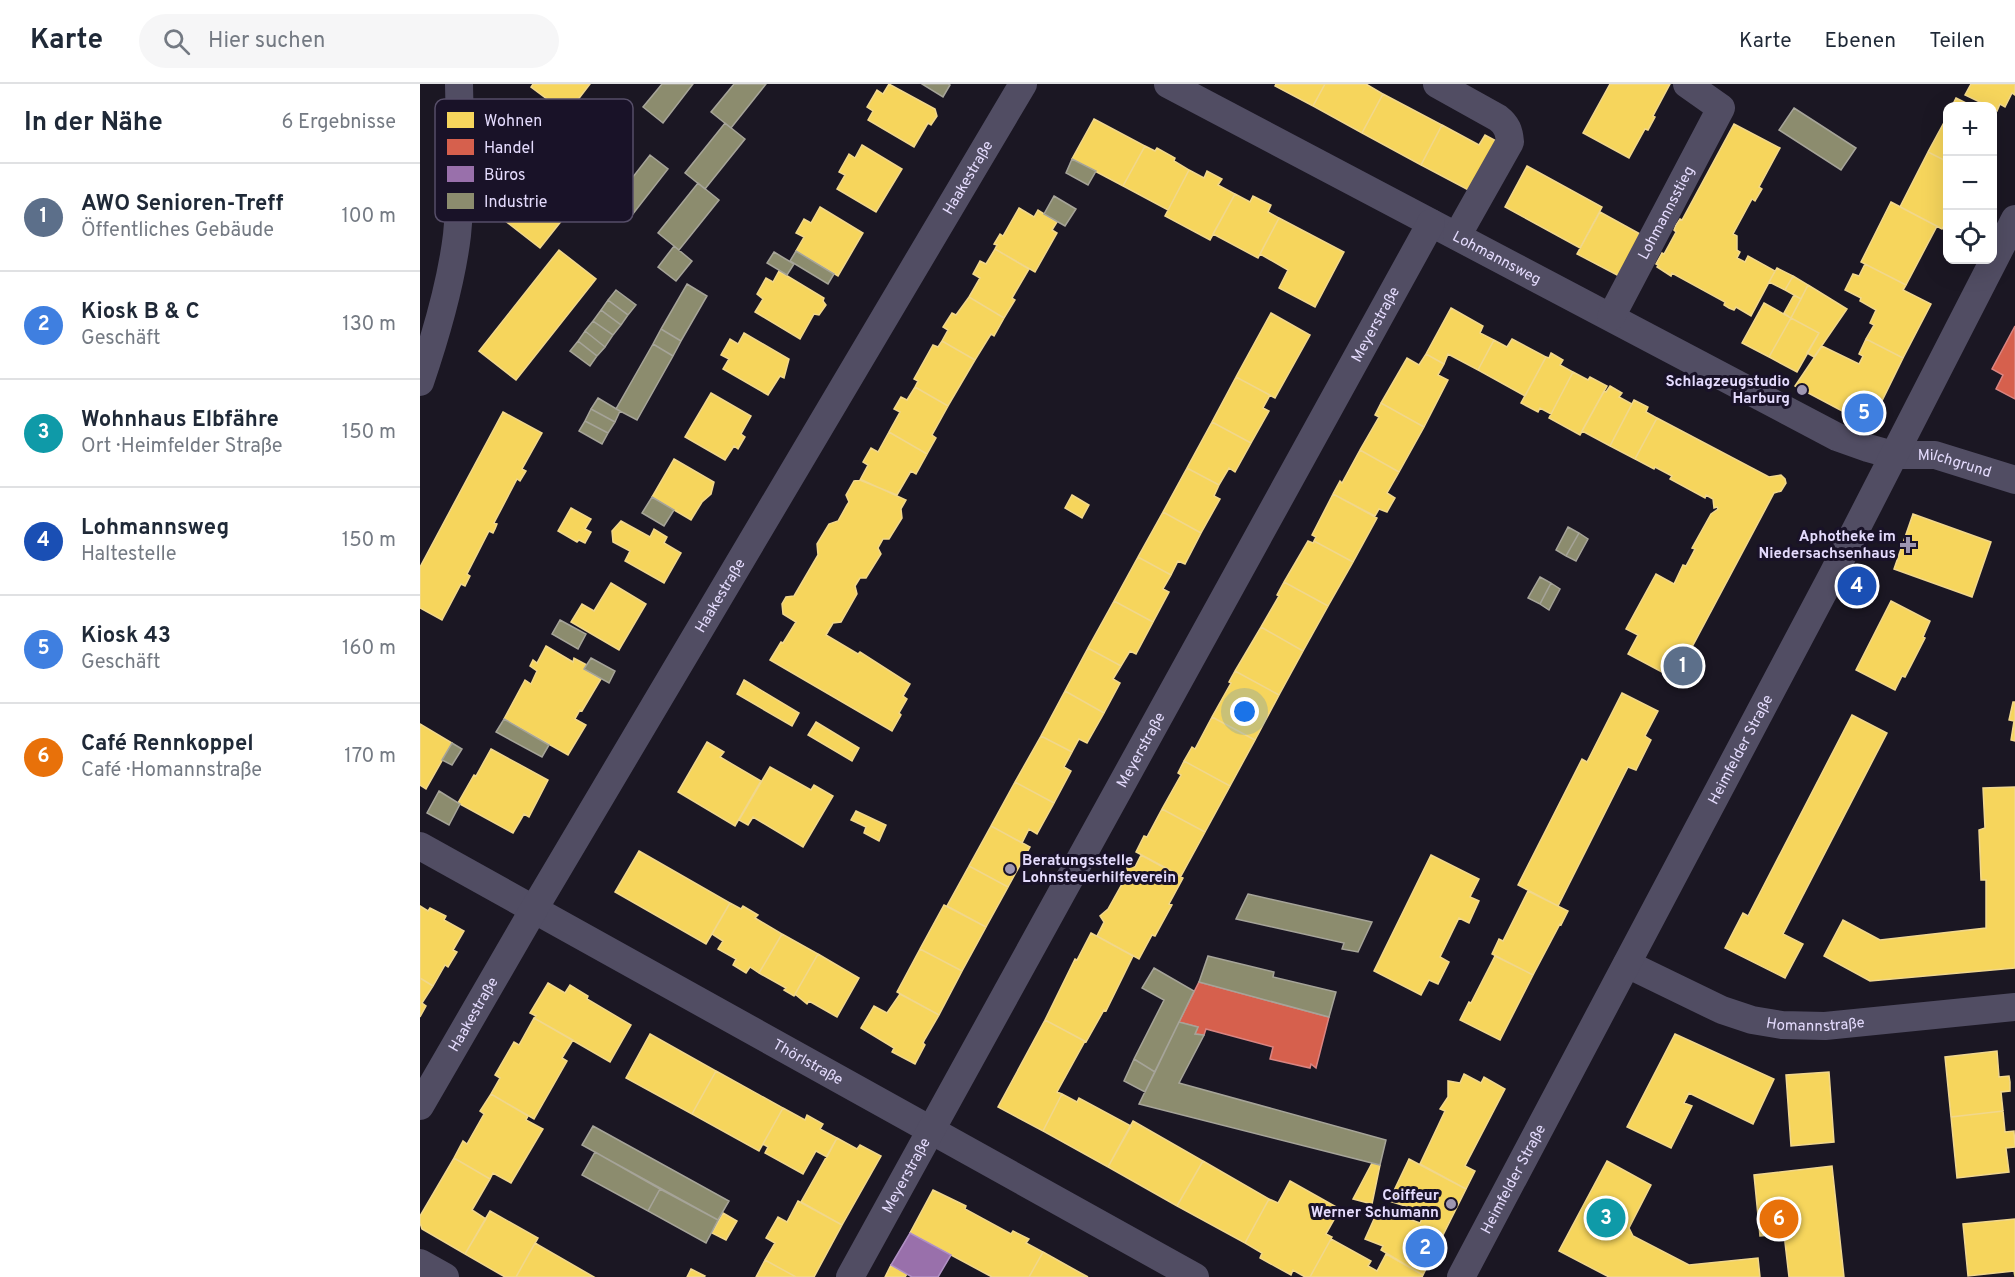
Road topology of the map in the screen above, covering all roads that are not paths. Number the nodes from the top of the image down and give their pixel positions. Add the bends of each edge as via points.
1 (459, 84) edge
2 (1023, 84) edge
3 (1168, 84) edge
4 (1437, 84) edge
5 (1688, 84) edge
6 (459, 99) edge
7 (2015, 219) edge
8 (457, 222) edge
9 (1431, 223) junction
10 (1456, 236) junction
11 (1611, 317) junction
12 (420, 382) edge
13 (1893, 455) junction
14 (2015, 480) edge
15 (420, 846) edge
16 (534, 909) junction
17 (1627, 964) junction
18 (2015, 1007) edge
19 (420, 1106) edge
20 (930, 1130) junction
21 (420, 1263) edge
22 (445, 1277) edge
23 (850, 1277) edge
24 (1195, 1277) edge
25 (1461, 1277) edge

1 - 6 street
2 - 16 street, Haakestraße
3 - 9 street, Lohmannsweg
4 - 10 street via 1498,118 1509,132 1510,142
5 - 11 street, Lohmannsstieg via 1721,108
7 - 13 street, Heimfelder Straße
8 - 12 street via 443,305
9 - 10 street, Lohmannsweg
9 - 20 street, Meyerstraße
10 - 11 street, Lohmannsweg
11 - 13 street, Lohmannsweg via 1837,437
13 - 14 street, Milchgrund via 1935,455
13 - 17 street, Heimfelder Straße
15 - 16 street, Thörlstraße
16 - 19 street, Haakestraße
16 - 20 street, Thörlstraße
17 - 18 street, Homannstraße via 1722,1010 1782,1025 1825,1026
17 - 25 street, Heimfelder Straße
20 - 23 street, Meyerstraße
20 - 24 street, Thörlstraße
21 - 22 street

